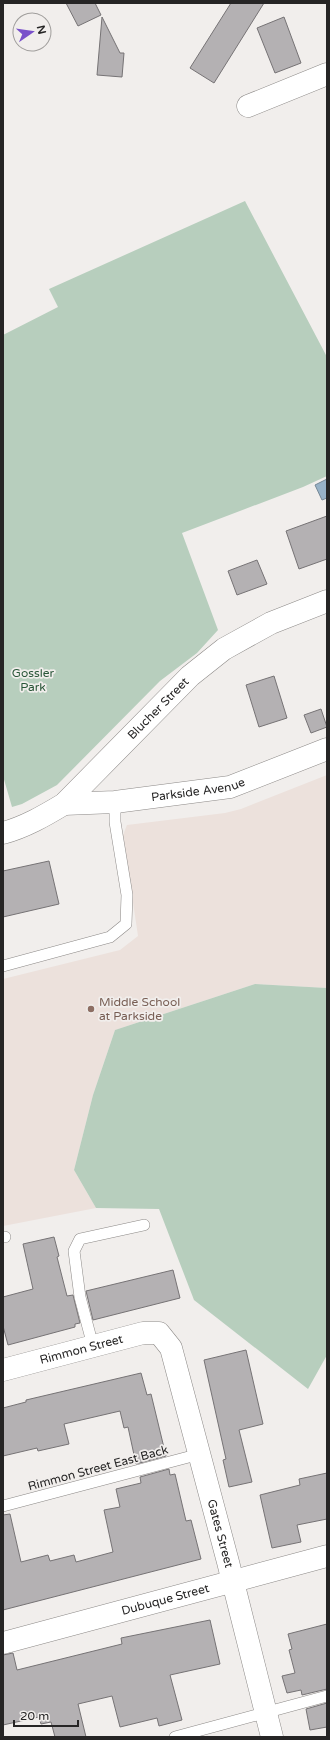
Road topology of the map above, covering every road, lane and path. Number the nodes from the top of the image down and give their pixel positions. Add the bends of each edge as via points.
1 (327, 74) edge
2 (248, 106) dead end
3 (327, 601) edge
4 (327, 749) edge
5 (115, 802) junction
6 (64, 804) junction
7 (3, 833) edge
8 (3, 966) edge
9 (144, 1225) dead end
10 (159, 1333) joint
11 (93, 1346) junction
12 (3, 1370) edge
13 (200, 1454) junction
14 (3, 1506) edge
15 (327, 1556) edge
16 (233, 1582) junction
17 (3, 1643) edge
18 (327, 1696) edge
19 (266, 1712) junction
20 (175, 1737) edge
21 (272, 1737) edge

1 - 2 street
3 - 6 street, Blucher Street via 271,623 224,649 190,676
4 - 5 street, Parkside Avenue via 230,787
5 - 6 street, Parkside Avenue
5 - 8 lane via 115,822 127,895 126,924 110,937
6 - 7 street, Blucher Street via 18,829
9 - 11 lane via 80,1239 74,1251 80,1297
10 - 11 street, Rimmon Street via 143,1333
10 - 13 street, Gates Street via 171,1348
11 - 12 street, Rimmon Street
13 - 14 lane, Rimmon Street East Back
13 - 16 street, Gates Street
15 - 16 street, Dubuque Street
16 - 17 street, Dubuque Street
16 - 19 street, Gates Street
18 - 19 lane
19 - 20 lane
19 - 21 street, Gates Street

